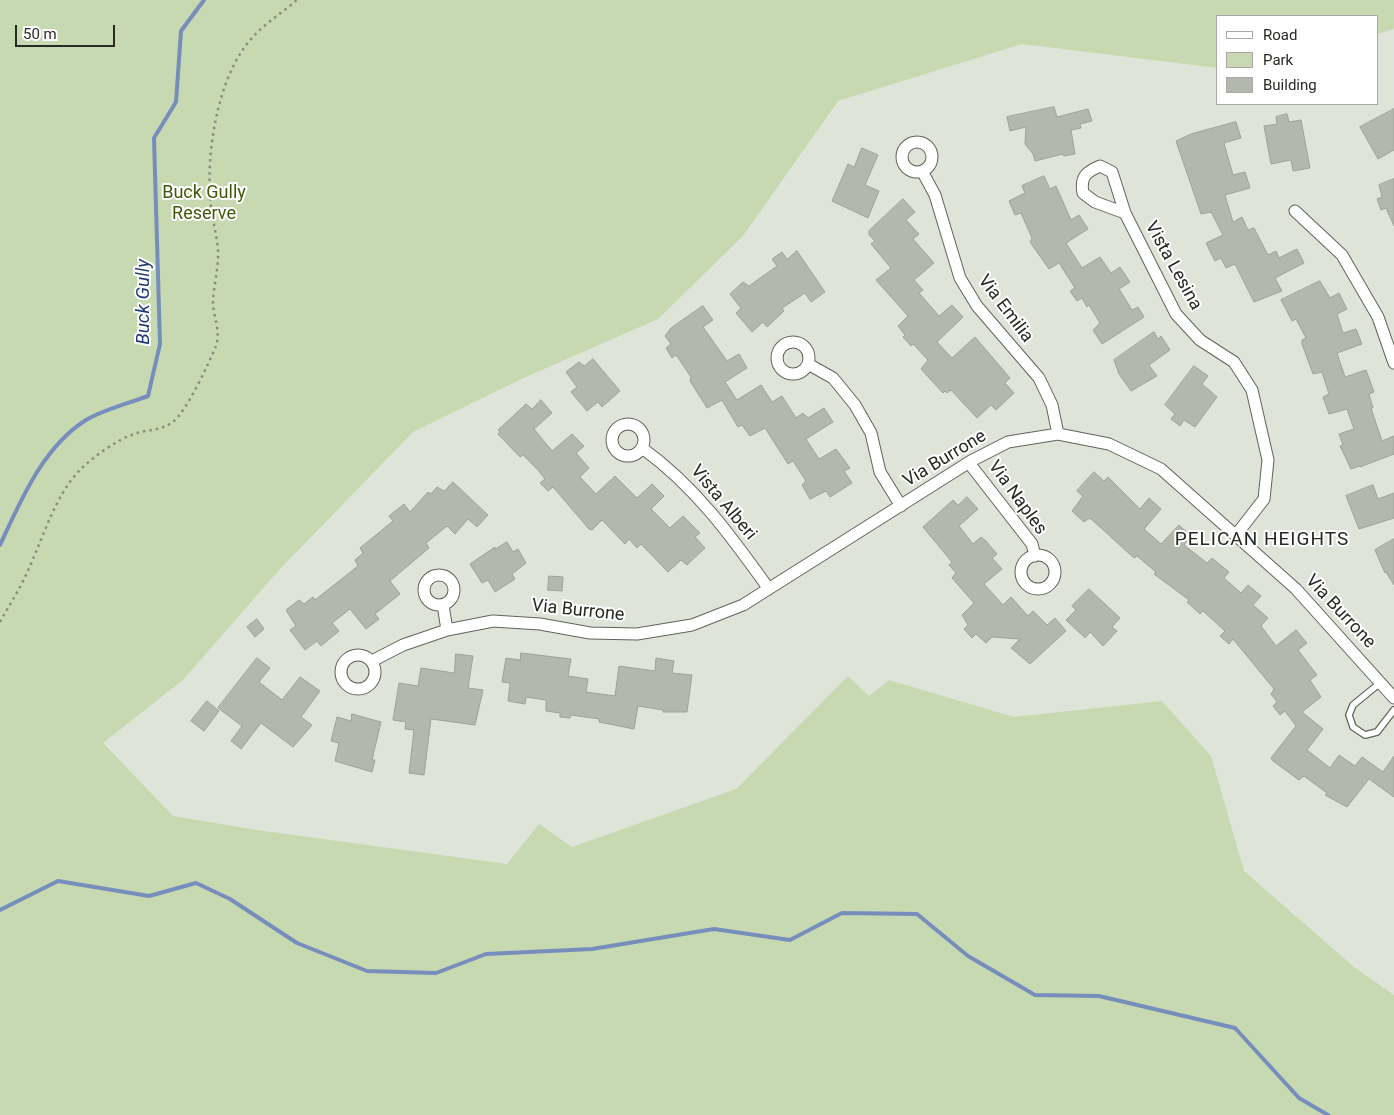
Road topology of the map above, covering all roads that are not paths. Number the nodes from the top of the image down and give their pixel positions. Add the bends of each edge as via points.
1 (922, 171) dead end
2 (1295, 211) dead end
3 (1125, 213) dead end
4 (1394, 363) edge
5 (808, 364) dead end
6 (1058, 434) junction
7 (642, 448) dead end
8 (969, 463) junction
9 (901, 506) junction
10 (1236, 535) junction
11 (1035, 556) dead end
12 (769, 589) junction
13 (443, 605) dead end
14 (447, 630) junction
15 (372, 661) dead end
16 (1380, 683) junction
17 (1394, 698) edge
18 (1394, 710) edge

1 - 6 street, Via Emilia via 935,195 960,278 977,306 1039,378 1052,405
2 - 4 street via 1342,255 1378,317
3 - 10 street, Vista Lesina via 1176,314 1200,340 1234,362 1252,390 1268,460 1264,499
5 - 9 street via 833,378 856,406 871,433 880,472
6 - 8 street, Via Burrone via 1008,442
6 - 10 street, Via Burrone via 1109,444 1161,469
7 - 12 street, Vista Alberi via 673,471 699,497
8 - 9 street, Via Burrone
8 - 11 street, Via Naples via 1032,544
9 - 12 street, Via Burrone
10 - 16 street, Via Burrone via 1296,588
12 - 14 street, Via Burrone via 743,606 692,625 637,634 590,633 540,624 493,621
13 - 14 street
14 - 15 street, Via Burrone via 402,645
16 - 17 street, Via Burrone
16 - 18 lane via 1353,705 1349,715 1353,727 1365,735 1377,732

